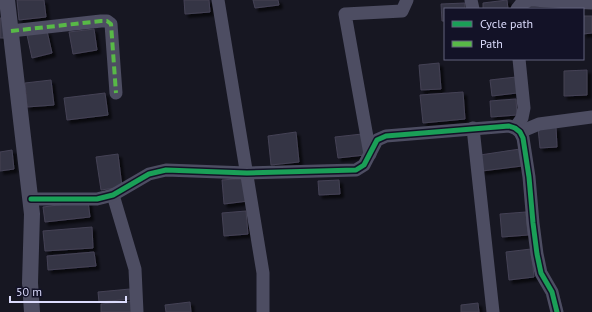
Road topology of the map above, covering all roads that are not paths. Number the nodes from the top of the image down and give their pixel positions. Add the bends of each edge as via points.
1 (7, 0) edge
2 (218, 0) edge
3 (407, 0) edge
4 (592, 3) edge
5 (518, 8) edge
6 (11, 31) junction
7 (519, 60) edge
8 (116, 93) dead end
9 (592, 117) edge
10 (474, 128) junction
11 (518, 130) junction
12 (370, 154) junction
13 (247, 174) junction
14 (113, 195) junction
15 (31, 200) junction
16 (32, 312) edge
17 (137, 312) edge
18 (263, 312) edge
19 (493, 312) edge
20 (557, 312) edge

1 - 6 street
2 - 13 street
3 - 12 street via 402,11 345,14
4 - 5 street via 530,0
6 - 8 street via 107,21 110,24
6 - 15 street
7 - 11 street via 524,108
9 - 11 street via 539,124
10 - 11 street via 509,126
10 - 12 street via 386,136 377,140
10 - 19 street
11 - 20 street via 522,138 529,177 537,254
12 - 13 street via 364,164 356,170
13 - 14 street via 166,170 149,174
13 - 18 street via 263,273
14 - 15 street via 97,199
14 - 17 street via 135,269
15 - 16 street

